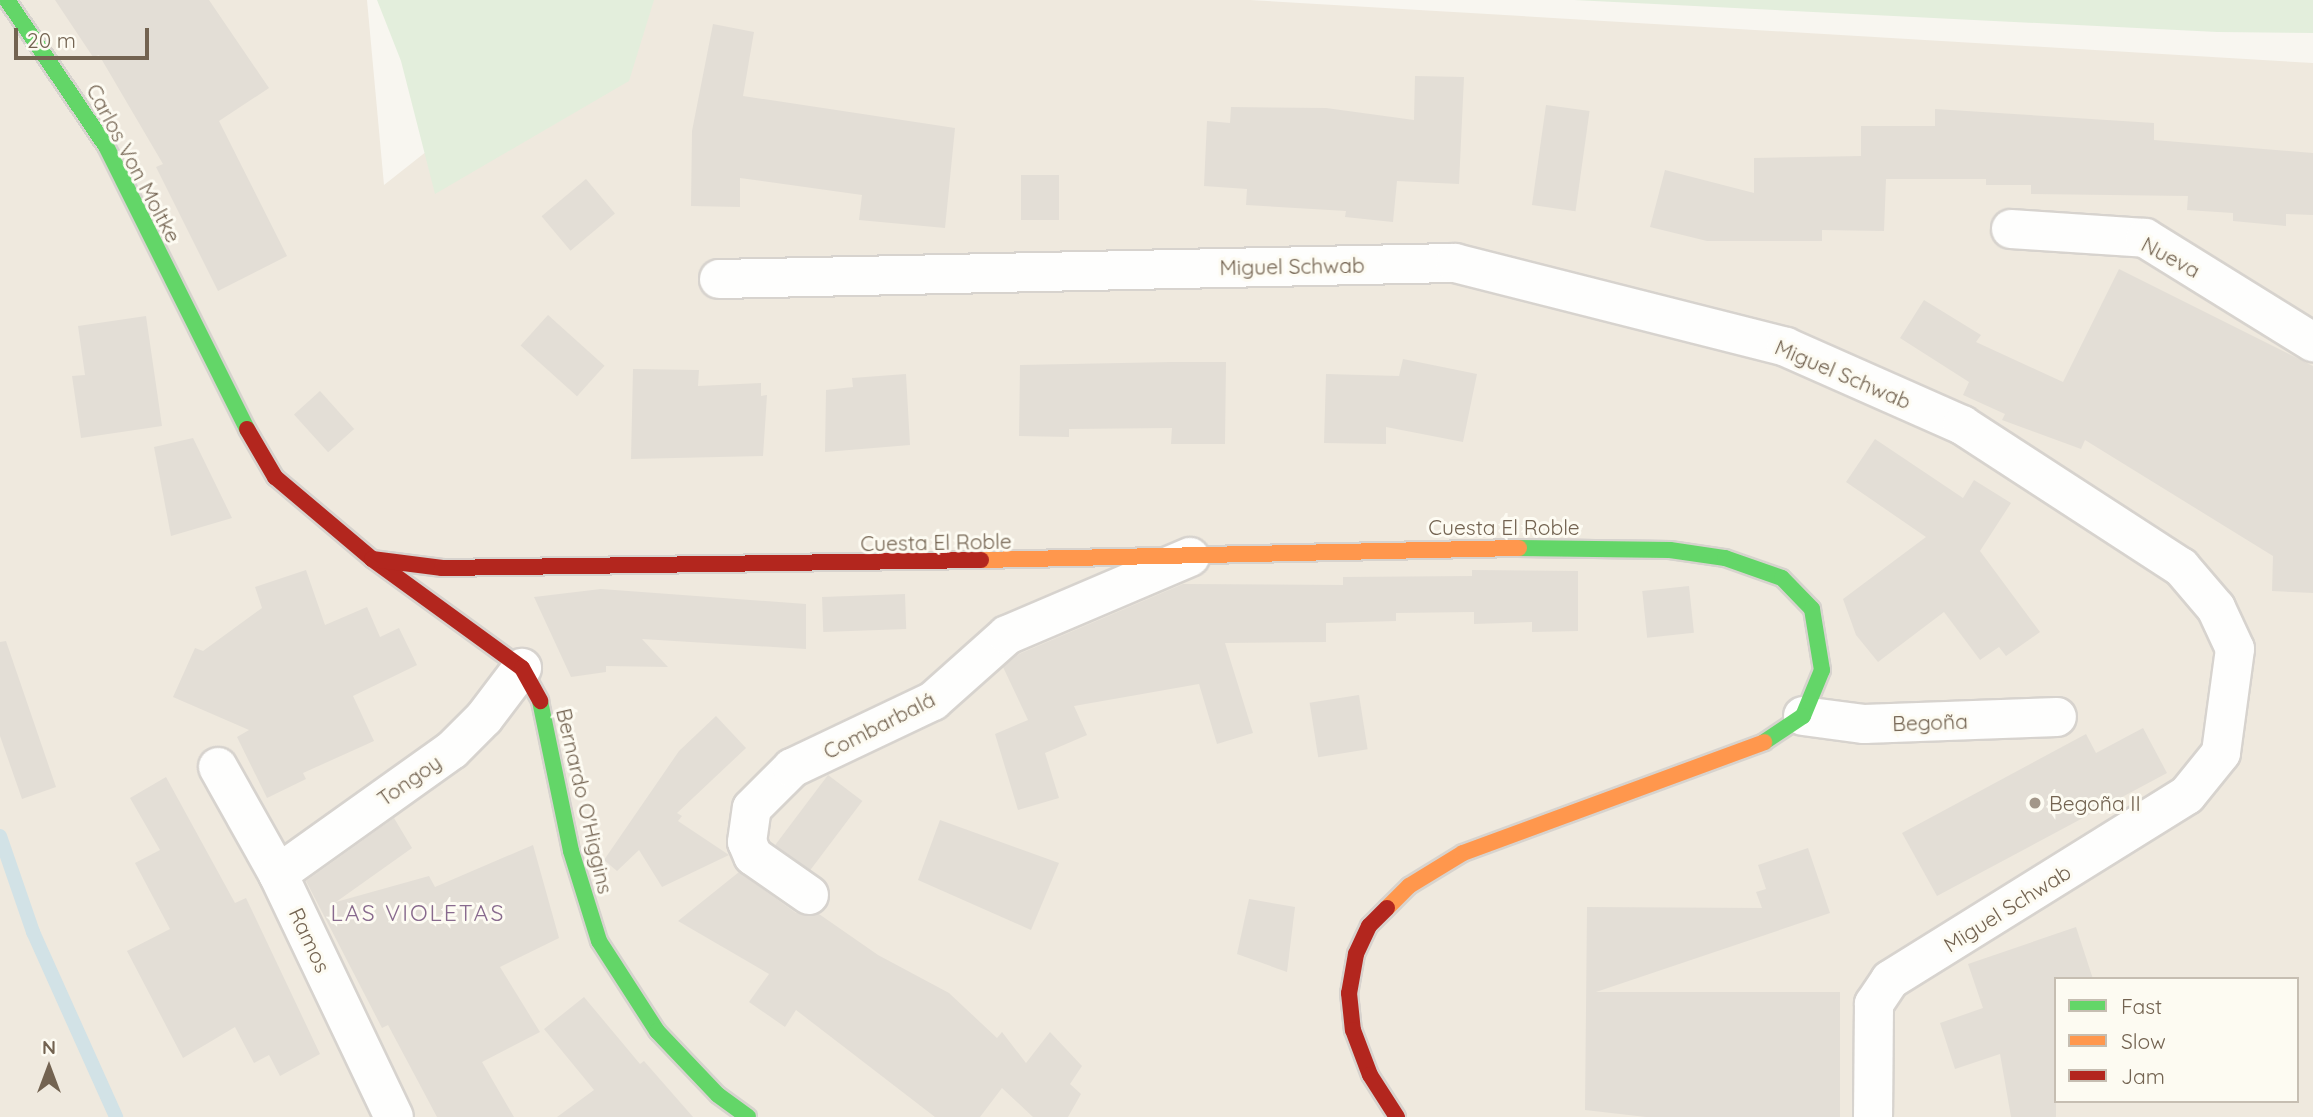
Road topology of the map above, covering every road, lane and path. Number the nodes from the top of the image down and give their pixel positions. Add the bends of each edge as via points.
1 (7, 0) edge
2 (2011, 229) dead end
3 (719, 279) dead end
4 (2313, 342) edge
5 (1190, 557) junction
6 (372, 559) junction
7 (522, 668) junction
8 (1803, 716) junction
9 (2057, 717) dead end
10 (218, 767) dead end
11 (278, 874) junction
12 (809, 895) dead end
13 (394, 1117) edge
14 (748, 1117) edge
15 (1397, 1117) edge
16 (1873, 1117) edge

1 - 6 main road, Carlos Von Moltke via 106,146 189,317 275,477
2 - 4 street, Nueva via 2145,238
3 - 16 street, Miguel Schwab via 1455,263 1786,346 1962,425 2180,567 2216,608 2235,649 2221,754 2187,794 1890,981 1874,1004
5 - 6 main road, Cuesta El Roble via 442,568
5 - 8 main road, Cuesta El Roble via 1409,547 1670,550 1725,558 1782,578 1812,609 1822,670
5 - 12 street, Combarbalá via 1007,635 933,701 792,768 752,808 747,842 753,856
6 - 7 main road, Bernardo O'Higgins
7 - 11 street, Tongoy via 484,718 452,750
7 - 14 main road, Bernardo O'Higgins via 543,706 571,851 599,941 657,1031 718,1095
8 - 9 street, Begoña via 1864,724
8 - 15 main road via 1754,749 1462,853 1409,886 1369,926 1356,954 1349,993 1353,1031 1370,1075
10 - 11 street, Ramos
11 - 13 street, Ramos

